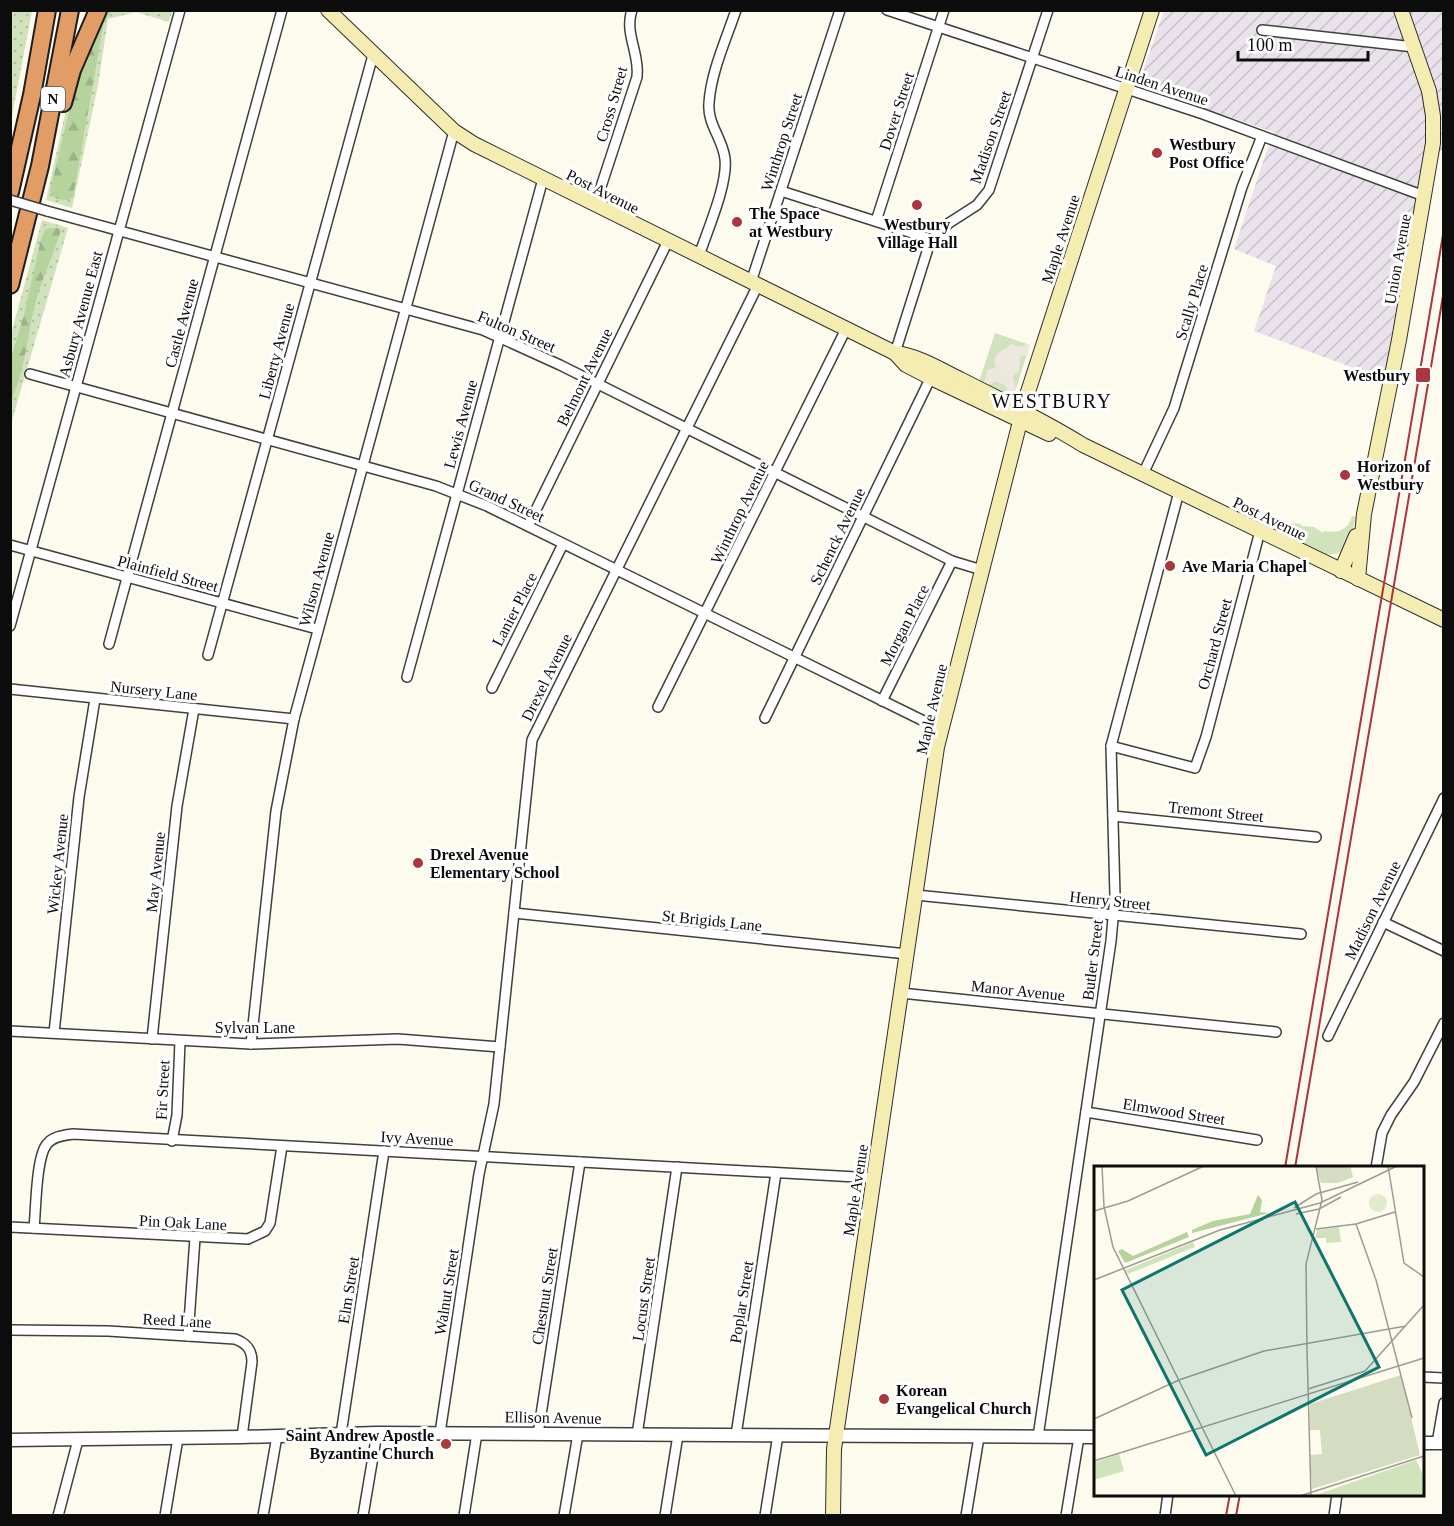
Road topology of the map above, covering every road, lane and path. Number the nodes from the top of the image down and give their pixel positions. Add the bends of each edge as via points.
1 (38, 10) edge
2 (47, 10) edge
3 (70, 10) edge
4 (98, 10) edge
5 (180, 10) edge
6 (282, 10) edge
7 (328, 10) edge
8 (632, 10) edge
9 (736, 10) edge
10 (840, 10) edge
11 (887, 10) edge
12 (944, 10) edge
13 (1048, 10) edge
14 (1152, 10) edge
15 (1401, 10) edge
16 (939, 27) junction
17 (1262, 30) dead end
18 (1414, 47) junction
19 (373, 55) junction
20 (1032, 58) junction
21 (1127, 89) junction
22 (32, 95) junction
23 (454, 131) junction
24 (1262, 136) junction
25 (40, 166) junction
26 (543, 179) junction
27 (781, 191) junction
28 (10, 192) edge
29 (1424, 196) junction
30 (10, 200) edge
31 (595, 205) junction
32 (876, 221) junction
33 (119, 230) junction
34 (931, 239) junction
35 (668, 241) junction
36 (214, 256) junction
37 (699, 256) junction
38 (310, 282) junction
39 (754, 283) junction
40 (10, 285) edge
41 (405, 309) junction
42 (846, 329) junction
43 (500, 338) junction
44 (896, 353) junction
45 (934, 372) junction
46 (30, 374) dead end
47 (598, 384) junction
48 (76, 387) junction
49 (171, 413) junction
50 (1021, 416) junction
51 (686, 428) junction
52 (267, 439) junction
53 (362, 466) junction
54 (775, 472) junction
55 (1143, 474) junction
56 (1179, 492) junction
57 (457, 494) junction
58 (1364, 514) junction
59 (863, 516) junction
60 (528, 526) junction
61 (1260, 531) junction
62 (563, 544) junction
63 (10, 545) edge
64 (31, 551) junction
65 (952, 561) junction
66 (616, 570) junction
67 (982, 570) junction
68 (1341, 571) junction
69 (127, 577) junction
70 (1358, 579) junction
71 (222, 603) junction
72 (705, 614) junction
73 (1443, 620) edge
74 (10, 626) edge
75 (317, 629) junction
76 (109, 644) dead end
77 (208, 655) dead end
78 (794, 658) junction
79 (407, 677) dead end
80 (492, 688) dead end
81 (10, 689) edge
82 (95, 699) junction
83 (882, 701) junction
84 (658, 707) dead end
85 (194, 709) junction
86 (765, 718) dead end
87 (294, 719) junction
88 (942, 730) junction
89 (1111, 746) junction
90 (1443, 798) edge
91 (1113, 816) junction
92 (1316, 837) dead end
93 (916, 895) junction
94 (514, 913) junction
95 (1113, 915) junction
96 (1383, 922) junction
97 (1301, 934) dead end
98 (1443, 951) edge
99 (907, 954) junction
100 (901, 993) junction
101 (1100, 1013) junction
102 (1443, 1023) edge
103 (10, 1031) edge
104 (1276, 1032) dead end
105 (54, 1033) junction
106 (1329, 1036) dead end
107 (152, 1039) junction
108 (180, 1041) junction
109 (251, 1044) junction
110 (500, 1047) junction
111 (1086, 1112) junction
112 (1257, 1140) dead end
113 (172, 1141) junction
114 (282, 1146) junction
115 (384, 1151) junction
116 (483, 1156) junction
117 (580, 1162) junction
118 (1376, 1166) edge
119 (677, 1167) junction
120 (776, 1173) junction
121 (874, 1178) junction
122 (10, 1227) edge
123 (34, 1228) junction
124 (195, 1238) junction
125 (10, 1330) edge
126 (188, 1336) junction
127 (1424, 1377) edge
128 (1443, 1378) edge
129 (1443, 1403) edge
130 (377, 1433) junction
131 (440, 1433) junction
132 (477, 1433) junction
133 (341, 1434) junction
134 (538, 1434) junction
135 (578, 1434) junction
136 (637, 1435) junction
137 (678, 1435) junction
138 (736, 1435) junction
139 (778, 1435) junction
140 (277, 1436) junction
141 (837, 1436) junction
142 (242, 1437) junction
143 (979, 1437) junction
144 (1038, 1437) junction
145 (1079, 1437) junction
146 (1094, 1437) edge
147 (178, 1438) junction
148 (10, 1440) edge
149 (78, 1440) junction
150 (1424, 1443) edge
151 (1440, 1443) edge
152 (1168, 1496) edge
153 (1337, 1496) edge
154 (58, 1515) edge
155 (165, 1515) edge
156 (263, 1515) edge
157 (363, 1515) edge
158 (464, 1515) edge
159 (564, 1515) edge
160 (665, 1515) edge
161 (765, 1515) edge
162 (832, 1515) edge
163 (966, 1515) edge
164 (1066, 1515) edge
165 (1165, 1515) edge
166 (1334, 1515) edge

1 - 22 highway
2 - 22 highway, N
3 - 25 highway, N
4 - 25 highway via 72,70
5 - 33 street, Asbury Avenue East
6 - 36 street, Castle Avenue
7 - 19 main road, Post Avenue
8 - 31 street, Cross Street via 630,35 638,59 637,77
9 - 37 street via 713,78 708,106 723,150 725,171
10 - 27 street, Winthrop Street
11 - 16 street, Linden Avenue
12 - 16 street, Dover Street
13 - 20 street, Madison Street
14 - 21 main road, Maple Avenue
15 - 18 main road, Union Avenue
16 - 20 street, Linden Avenue
16 - 32 street, Dover Street
17 - 18 street
18 - 29 main road, Union Avenue via 1433,116 1433,143
19 - 23 main road, Post Avenue
19 - 38 street, Liberty Avenue
20 - 21 street, Linden Avenue
20 - 34 street, Madison Street via 988,190 977,205
21 - 24 street, Linden Avenue
21 - 50 main road, Maple Avenue
22 - 28 highway, N
23 - 26 main road, Post Avenue
23 - 41 street, Wilson Avenue
24 - 29 street, Linden Avenue
24 - 55 street, Scally Place via 1242,187 1174,408
25 - 40 highway, N
26 - 31 main road, Post Avenue
26 - 43 street, Lewis Avenue
27 - 32 street
27 - 39 street, Winthrop Street
29 - 58 main road, Union Avenue via 1400,340
30 - 33 street, Fulton Street, bridge
31 - 35 main road, Post Avenue
32 - 34 street
33 - 36 street, Fulton Street
33 - 48 street, Asbury Avenue East
34 - 44 street
35 - 37 main road, Post Avenue
35 - 47 street, Belmont Avenue
36 - 38 street, Fulton Street
36 - 49 street, Castle Avenue
37 - 39 main road, Post Avenue
38 - 41 street, Fulton Street
38 - 52 street, Liberty Avenue
39 - 42 main road, Post Avenue
39 - 51 street, Drexel Avenue
41 - 43 street, Fulton Street
41 - 53 street, Wilson Avenue
42 - 44 main road, Post Avenue
42 - 54 street, Winthrop Avenue
43 - 47 street, Fulton Street
43 - 57 street, Lewis Avenue
44 - 45 main road, Post Avenue via 911,355
45 - 50 main road, Post Avenue
45 - 59 street, Schenck Avenue
46 - 48 street, Grand Street
47 - 51 street, Fulton Street
47 - 60 street, Belmont Avenue
48 - 49 street, Grand Street
48 - 64 street, Asbury Avenue East
49 - 52 street, Grand Street
49 - 69 street, Castle Avenue
50 - 55 main road, Post Avenue via 1065,441 1083,445
50 - 67 main road, Maple Avenue
51 - 54 street, Fulton Street
51 - 66 street, Drexel Avenue
52 - 53 street, Grand Street
52 - 71 street, Liberty Avenue
53 - 57 street, Grand Street
53 - 75 street, Wilson Avenue
54 - 59 street, Fulton Street
54 - 72 street, Winthrop Avenue
55 - 56 main road, Post Avenue
56 - 61 main road, Post Avenue
56 - 89 street, Butler Street
57 - 60 street, Grand Street
57 - 79 street, Lewis Avenue
58 - 68 main road, Union Avenue
58 - 70 main road, Union Avenue
59 - 65 street, Fulton Street
59 - 78 street, Schenck Avenue
60 - 62 street, Grand Street
61 - 68 main road, Post Avenue
61 - 89 street, Orchard Street via 1195,768
62 - 66 street, Grand Street
62 - 80 street, Lanier Place
63 - 64 street, Plainfield Street
64 - 69 street, Plainfield Street
64 - 74 street, Asbury Avenue East
65 - 67 street, Fulton Street
65 - 83 street, Morgan Place
66 - 72 street, Grand Street
66 - 94 street, Drexel Avenue via 532,740
67 - 88 main road, Maple Avenue
68 - 70 main road, Post Avenue
69 - 71 street, Plainfield Street
69 - 76 street, Castle Avenue
70 - 73 main road, Post Avenue
71 - 75 street, Plainfield Street
71 - 77 street, Liberty Avenue
72 - 78 street, Grand Street
72 - 84 street, Winthrop Avenue
75 - 87 street, Wilson Avenue
78 - 83 street, Grand Street
78 - 86 street, Schenck Avenue
81 - 82 street, Nursery Lane
82 - 85 street, Nursery Lane
82 - 105 street, Wickey Avenue via 79,796
83 - 88 street, Grand Street
85 - 87 street, Nursery Lane
85 - 107 street, May Avenue via 177,806
87 - 109 street, Wilson Avenue via 276,811
88 - 93 main road, Maple Avenue
89 - 91 street, Butler Street
90 - 96 street, Madison Avenue
91 - 92 street, Tremont Street
91 - 95 street, Butler Street
93 - 95 street, Henry Street
93 - 99 main road, Maple Avenue
94 - 99 street, St Brigids Lane
94 - 110 street, Drexel Avenue
95 - 97 street, Henry Street
95 - 101 street, Butler Street
96 - 98 street
96 - 106 street, Madison Avenue
99 - 100 main road, Maple Avenue
100 - 101 street, Manor Avenue
100 - 121 main road, Maple Avenue
101 - 104 street, Manor Avenue
101 - 111 street, Butler Street
102 - 118 street via 1414,1082 1382,1133
103 - 105 street, Sylvan Lane
105 - 107 street, Sylvan Lane
107 - 108 street, Sylvan Lane
108 - 109 street, Sylvan Lane
108 - 113 street, Fir Street
109 - 110 street, Sylvan Lane via 398,1039
110 - 116 street, Drexel Avenue
111 - 112 street, Elmwood Street
111 - 144 street, Butler Street
113 - 114 street, Ivy Avenue
113 - 123 street, Ivy Avenue via 74,1134 51,1140 40,1158
114 - 115 street, Ivy Avenue
114 - 124 street, Pin Oak Lane via 273,1214 265,1231 248,1239
115 - 116 street, Ivy Avenue
115 - 133 street, Elm Street
116 - 117 street, Ivy Avenue
116 - 131 street, Walnut Street
117 - 119 street, Ivy Avenue
117 - 134 street, Chestnut Street
119 - 120 street, Ivy Avenue
119 - 136 street, Locust Street
120 - 121 street, Ivy Avenue
120 - 138 street, Poplar Street
121 - 141 main road, Maple Avenue
122 - 123 street, Pin Oak Lane
123 - 124 street, Pin Oak Lane
124 - 126 street
125 - 126 street, Reed Lane
126 - 142 street, Reed Lane via 235,1339 250,1350 252,1362
127 - 128 street
129 - 151 street
130 - 131 street, Ellison Avenue
130 - 133 street, Ellison Avenue
130 - 157 street
131 - 132 street, Ellison Avenue
132 - 134 street, Ellison Avenue
132 - 158 street
133 - 140 street, Ellison Avenue
134 - 135 street, Ellison Avenue
135 - 136 street, Ellison Avenue
135 - 159 street
136 - 137 street, Ellison Avenue
137 - 138 street, Ellison Avenue
137 - 160 street
138 - 139 street, Ellison Avenue
139 - 141 street, Ellison Avenue
139 - 161 street
140 - 142 street, Ellison Avenue
140 - 156 street
141 - 143 street, Ellison Avenue
141 - 162 main road, Maple Avenue
142 - 147 street, Ellison Avenue
143 - 144 street, Ellison Avenue
143 - 163 street
144 - 145 street, Ellison Avenue
145 - 146 street, Ellison Avenue
145 - 164 street
147 - 149 street, Ellison Avenue
147 - 155 street
148 - 149 street, Ellison Avenue
149 - 154 street
150 - 151 street
152 - 165 street
153 - 166 street

